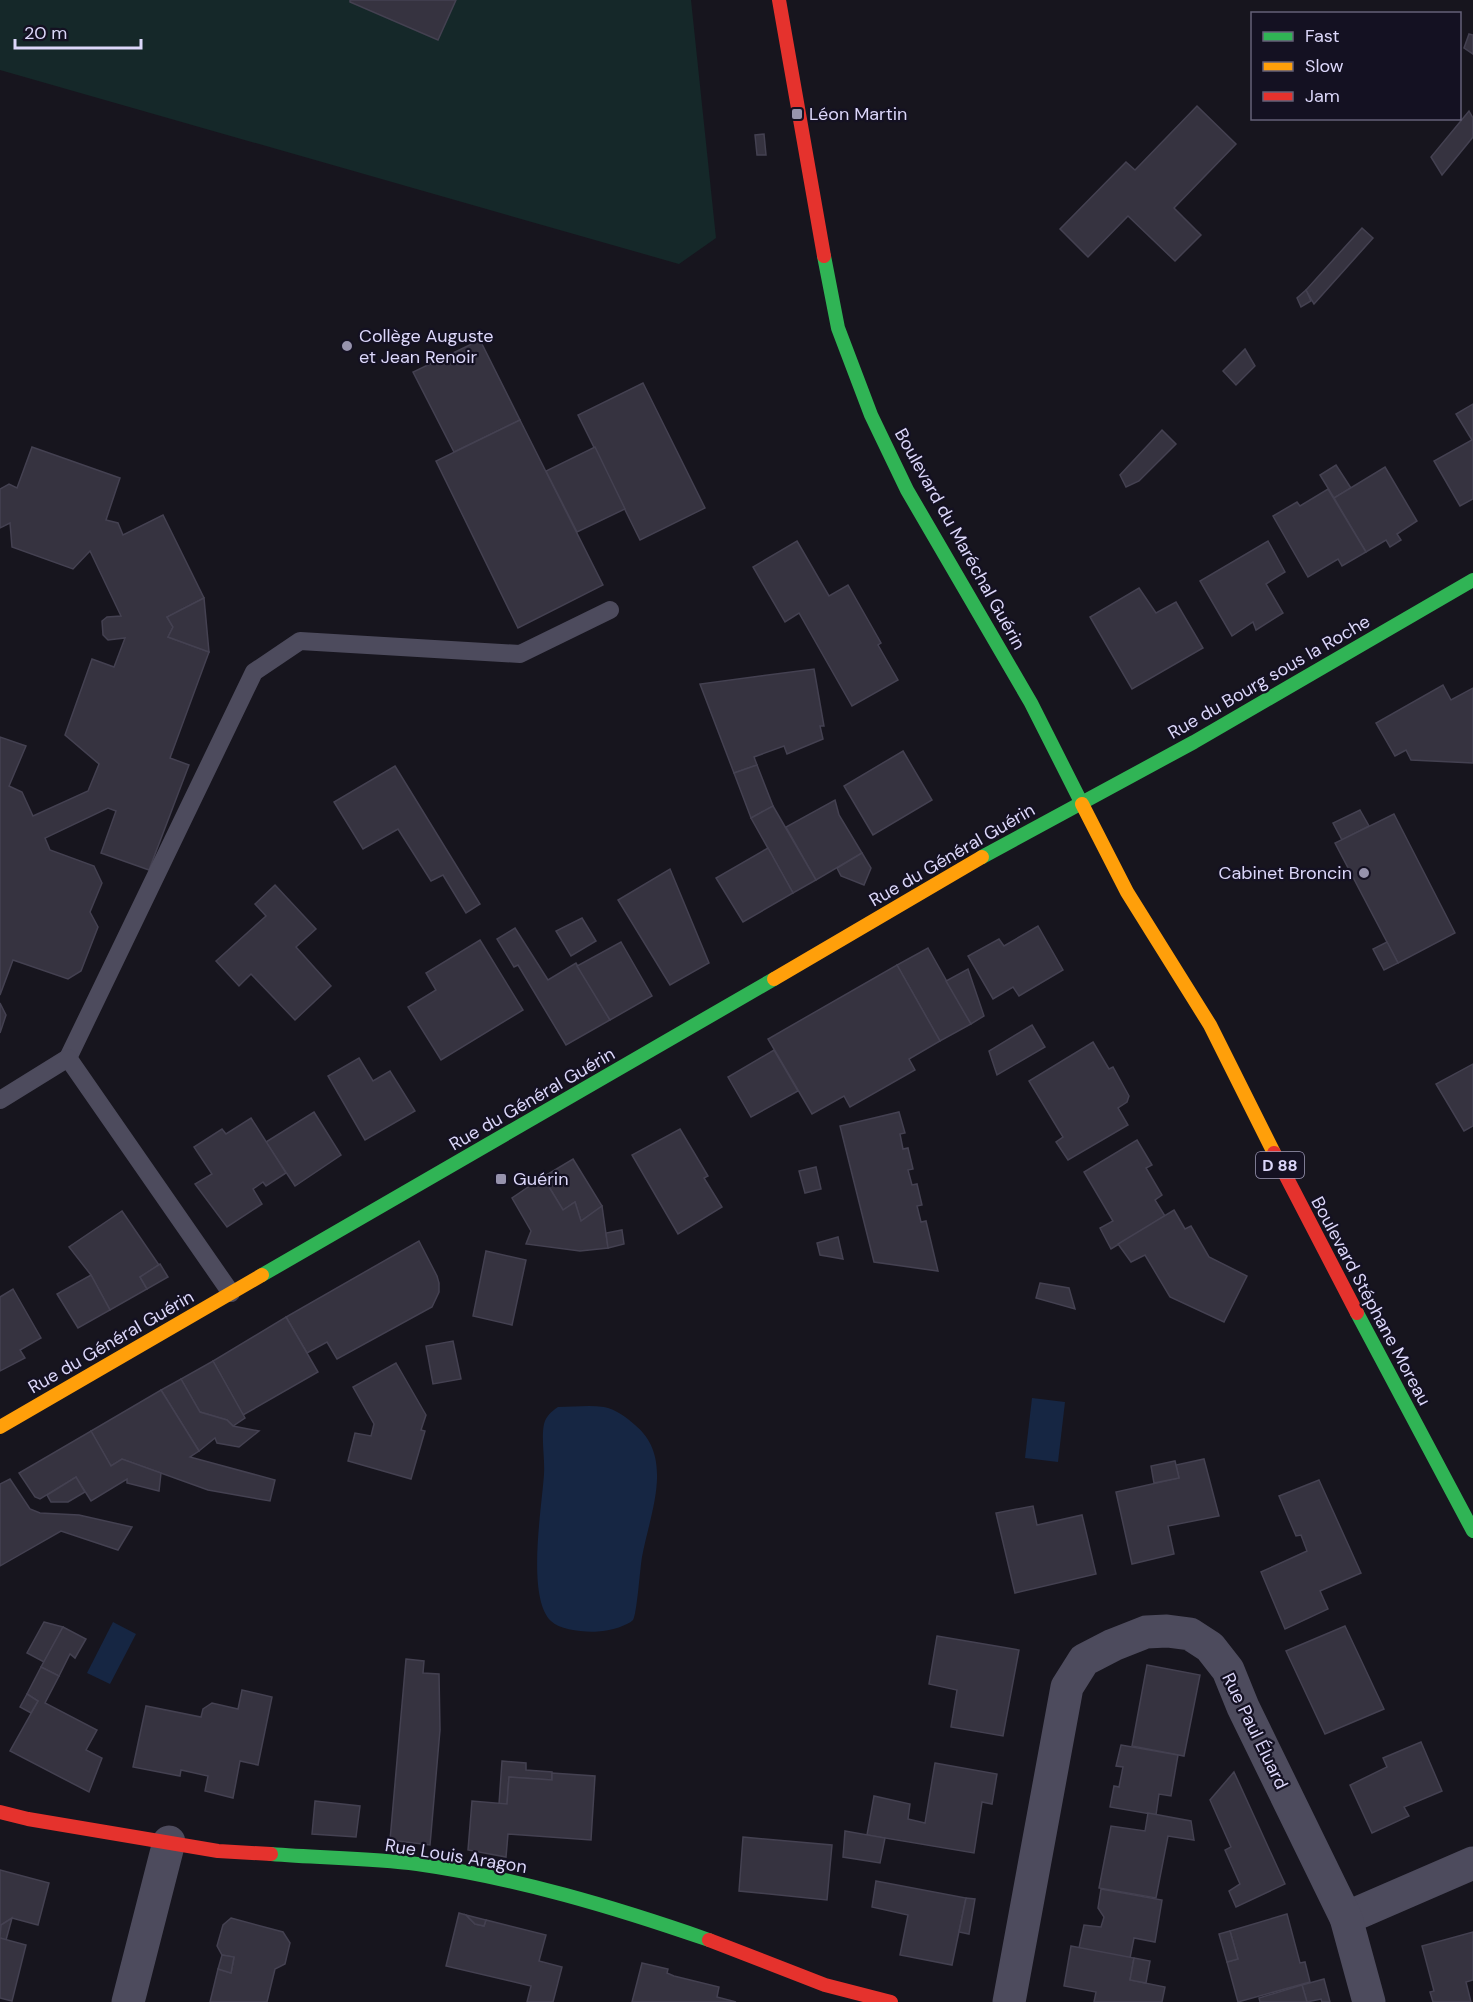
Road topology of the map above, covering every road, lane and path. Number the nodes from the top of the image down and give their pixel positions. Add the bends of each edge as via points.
1 (779, 0) edge
2 (1473, 580) edge
3 (610, 610) dead end
4 (1082, 803) junction
5 (68, 1058) junction
6 (0, 1100) edge
7 (231, 1293) junction
8 (0, 1427) edge
9 (1473, 1532) edge
10 (0, 1812) edge
11 (169, 1842) junction
12 (1473, 1863) edge
13 (1346, 1918) junction
14 (128, 2002) edge
15 (891, 2002) edge
16 (1009, 2002) edge
17 (1369, 2002) edge

1 - 4 main road, Boulevard du Maréchal Guérin via 838,328 871,415 908,490 1032,703
2 - 4 main road, Rue du Bourg sous la Roche
3 - 5 lane via 520,654 300,641 254,672
4 - 7 main road, Rue du Général Guérin via 970,864
4 - 9 main road, Boulevard Stéphane Moreau / D 88 via 1127,892 1210,1025 1318,1240
5 - 6 lane
5 - 7 lane
7 - 8 main road, Rue du Général Guérin
10 - 11 main road, Rue Louis Aragon
11 - 14 street
11 - 15 main road, Rue Louis Aragon via 218,1851 416,1864 515,1881 628,1912 825,1985
12 - 13 street
13 - 16 street, Rue Paul Éluard via 1228,1670 1210,1647 1190,1634 1146,1632 1084,1660 1067,1687
13 - 17 street, Rue Paul Éluard

